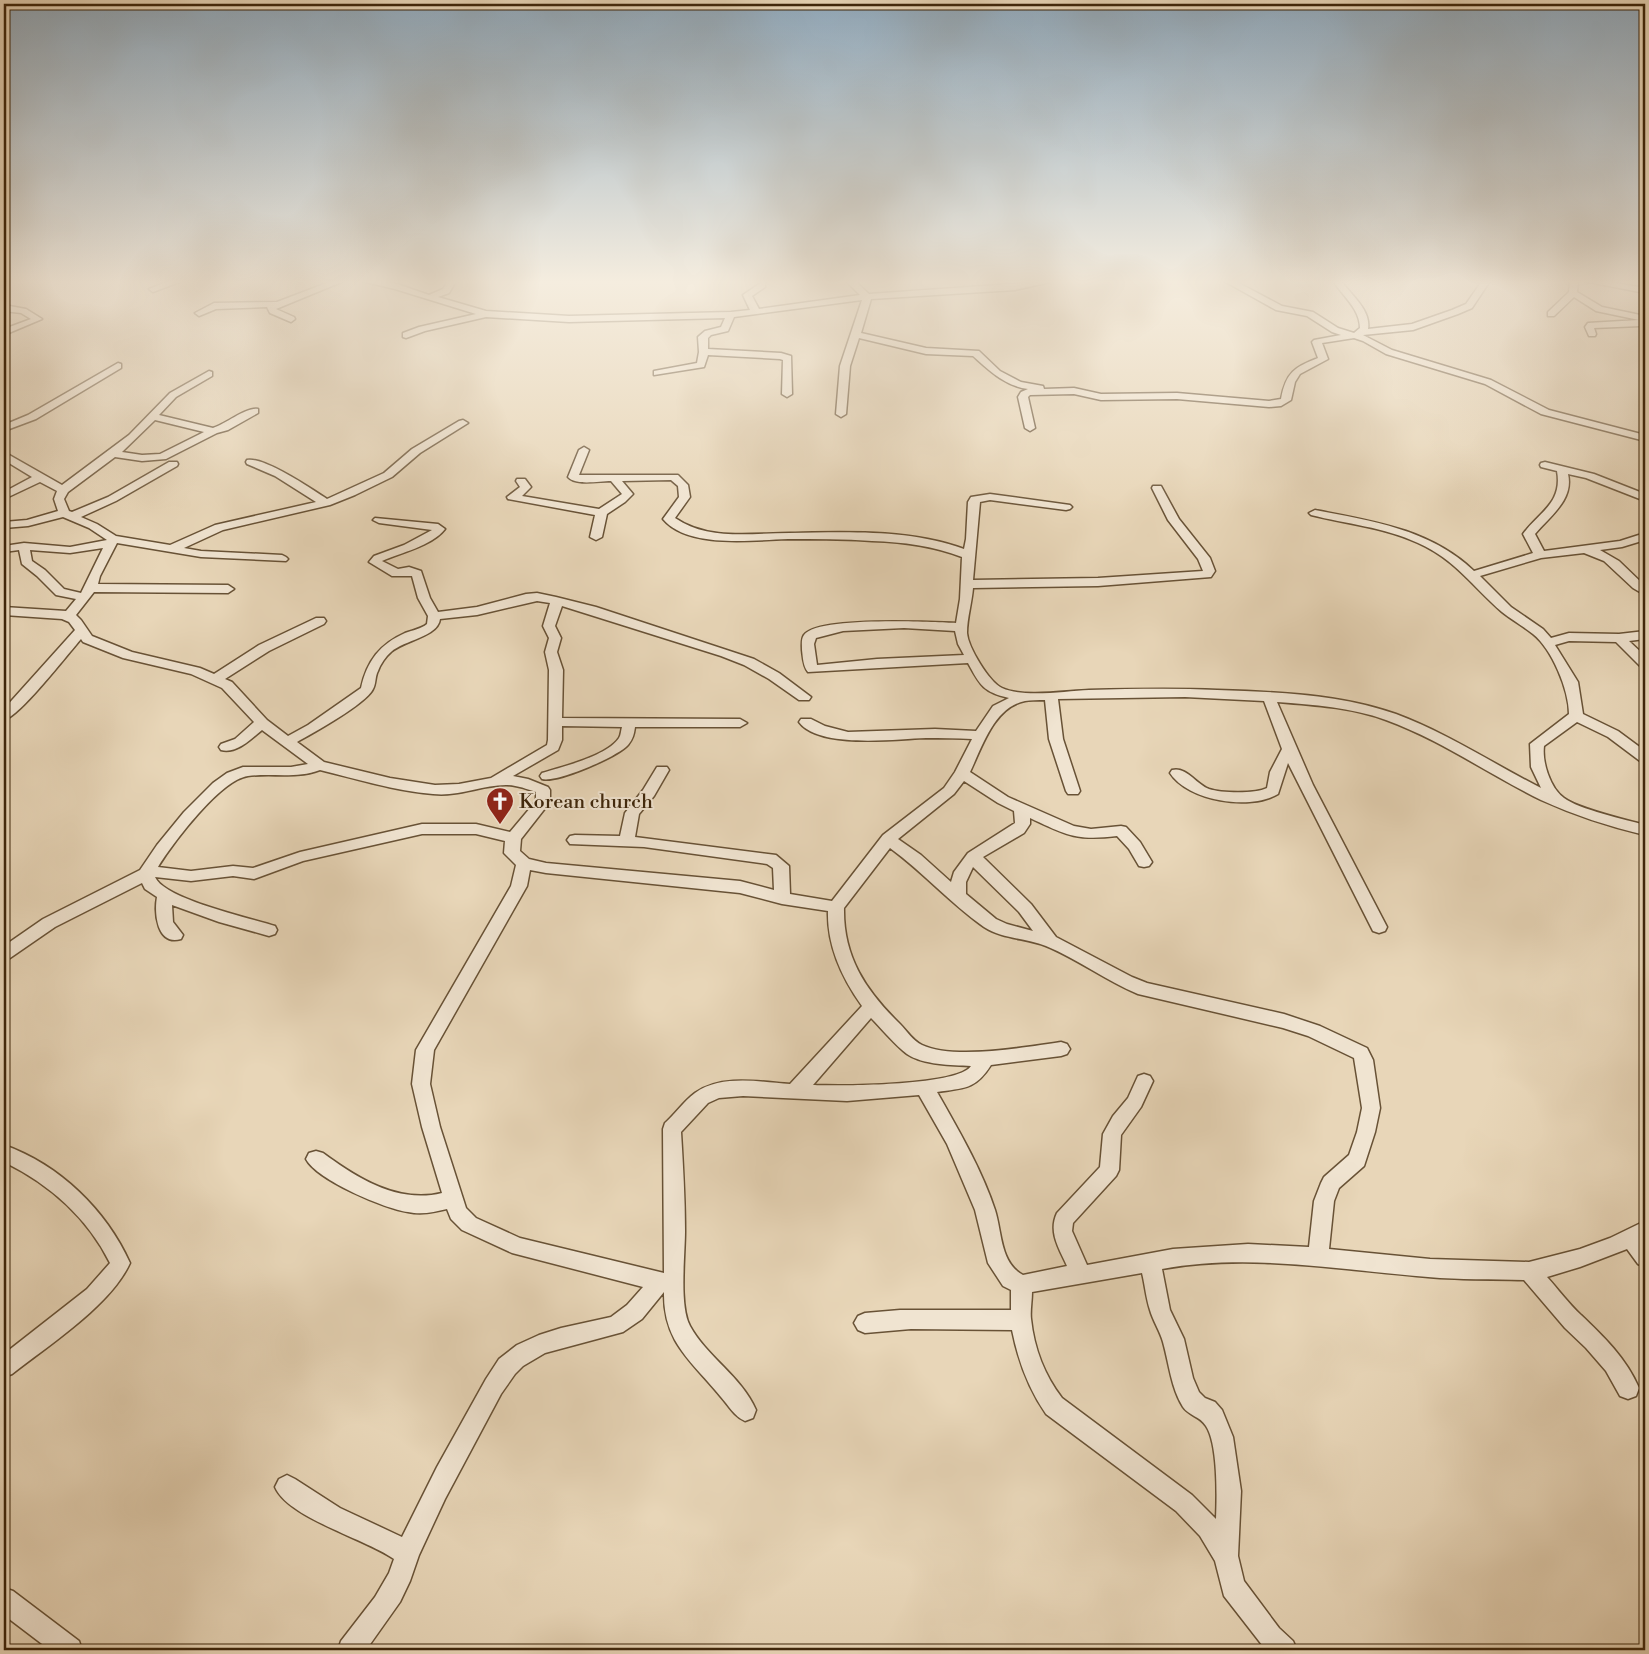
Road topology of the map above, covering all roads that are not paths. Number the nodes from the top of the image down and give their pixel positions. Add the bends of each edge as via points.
1 (702, 358) edge
2 (788, 358) edge
3 (847, 358) edge
4 (981, 358) edge
5 (1323, 358) edge
6 (1408, 358) edge
7 (118, 366) dead end
8 (657, 373) dead end
9 (209, 374) dead end
10 (1064, 392) junction
11 (787, 394) dead end
12 (254, 411) dead end
13 (841, 414) dead end
14 (151, 416) junction
15 (463, 423) dead end
16 (4, 428) edge
17 (1030, 428) dead end
18 (213, 431) junction
19 (1645, 438) edge
20 (584, 450) dead end
21 (113, 454) junction
22 (4, 455) edge
23 (251, 462) dead end
24 (173, 464) dead end
25 (1545, 466) dead end
26 (1562, 470) junction
27 (40, 478) junction
28 (614, 478) junction
29 (521, 481) dead end
30 (1157, 488) dead end
31 (62, 490) junction
32 (4, 496) edge
33 (1645, 498) edge
34 (326, 503) junction
35 (1066, 507) dead end
36 (600, 513) junction
37 (1315, 513) dead end
38 (68, 515) junction
39 (379, 520) dead end
40 (4, 525) edge
41 (1645, 536) edge
42 (596, 537) dead end
43 (112, 541) junction
44 (24, 546) junction
45 (4, 549) edge
46 (1583, 549) junction
47 (169, 550) junction
48 (968, 555) junction
49 (1540, 555) junction
50 (282, 559) dead end
51 (1472, 575) junction
52 (966, 584) junction
53 (228, 589) dead end
54 (1645, 591) edge
55 (88, 593) junction
56 (556, 601) junction
57 (4, 611) edge
58 (434, 616) junction
59 (68, 617) junction
60 (320, 622) dead end
61 (960, 627) junction
62 (81, 631) junction
63 (1645, 635) edge
64 (1619, 638) junction
65 (1547, 643) junction
66 (972, 659) junction
67 (1645, 663) edge
68 (216, 679) junction
69 (1051, 696) junction
70 (804, 697) dead end
71 (1021, 697) junction
72 (1269, 697) junction
73 (4, 716) edge
74 (1576, 716) junction
75 (556, 722) junction
76 (806, 722) dead end
77 (261, 723) junction
78 (629, 723) junction
79 (740, 724) dead end
80 (981, 736) junction
81 (287, 742) junction
82 (226, 747) dead end
83 (553, 747) junction
84 (1289, 749) junction
85 (1645, 758) edge
86 (319, 765) junction
87 (662, 770) dead end
88 (962, 773) junction
89 (1177, 774) dead end
90 (546, 776) junction
91 (494, 782) junction
92 (543, 790) junction
93 (1073, 791) dead end
94 (1558, 801) junction
95 (1021, 809) junction
96 (1645, 830) edge
97 (513, 838) junction
98 (888, 839) junction
99 (576, 840) dead end
100 (627, 841) junction
101 (973, 858) junction
102 (1144, 862) dead end
103 (524, 863) junction
104 (147, 873) junction
105 (166, 894) junction
106 (958, 895) junction
107 (782, 898) junction
108 (836, 907) junction
109 (1379, 927) dead end
110 (269, 930) dead end
111 (174, 935) dead end
112 (1050, 941) junction
113 (4, 954) edge
114 (871, 1007) junction
115 (1061, 1049) dead end
116 (986, 1057) junction
117 (1144, 1081) dead end
118 (924, 1088) junction
119 (794, 1092) junction
120 (4, 1153) edge
121 (316, 1159) dead end
122 (453, 1199) junction
123 (1638, 1234) edge
124 (1318, 1257) junction
125 (1645, 1258) edge
126 (1150, 1262) junction
127 (1529, 1271) junction
128 (1081, 1276) junction
129 (667, 1283) junction
130 (1021, 1285) junction
131 (1020, 1318) junction
132 (865, 1323) dead end
133 (4, 1368) edge
134 (1628, 1388) dead end
135 (744, 1410) dead end
136 (287, 1487) dead end
137 (407, 1554) junction
138 (1226, 1556) junction
139 (4, 1600) edge
140 (70, 1650) edge
141 (350, 1650) edge
142 (1284, 1650) edge

1 - 8 street via 701,364
2 - 11 street
3 - 13 street
4 - 10 street via 997,373 1018,385
5 - 10 street via 1300,369 1289,379 1286,400 1281,403 1154,395 1101,397
6 - 19 street via 1488,382 1545,412 1568,420
7 - 16 street via 32,417
9 - 14 street via 173,395
10 - 17 street via 1024,394
12 - 18 street
14 - 18 street
14 - 21 street
15 - 34 street via 416,452 388,475
18 - 21 street via 162,457
20 - 28 street via 573,477 581,480
21 - 31 street
22 - 27 street
23 - 34 street via 279,474
24 - 38 street via 112,499
25 - 26 street
26 - 33 street via 1604,481
26 - 49 street via 1565,487 1560,498 1529,534
27 - 31 street
27 - 32 street
28 - 36 street via 628,494
28 - 48 street via 664,476 679,480 685,497 669,519 695,533 709,536 893,540 947,547
29 - 36 street via 525,489 512,497
30 - 52 street via 1174,520 1204,558 1209,571 1207,574 1098,582
31 - 38 street via 59,499
34 - 47 street via 219,526
35 - 48 street via 990,497 975,499
36 - 42 street
37 - 51 street via 1383,528 1428,543 1460,562
38 - 40 street
38 - 43 street via 93,526
39 - 58 street via 439,528 375,562 396,572 417,574 424,598
41 - 46 street via 1622,544
43 - 44 street via 70,550
43 - 47 street
43 - 55 street
44 - 45 street
44 - 55 street via 26,562 53,587 68,595
46 - 49 street
46 - 54 street via 1610,558
47 - 50 street
48 - 52 street
49 - 51 street
51 - 65 street via 1507,610 1539,632
52 - 61 street
53 - 55 street
55 - 59 street
56 - 58 street via 537,597 478,611
56 - 70 street via 726,653 774,676
56 - 75 street via 549,626 555,638 551,655 556,670
57 - 59 street
58 - 81 street via 430,629 386,649 371,671 367,689 356,699
59 - 62 street via 78,623
60 - 68 street via 264,648
61 - 66 street
61 - 66 street via 884,625 829,629 810,636 811,666 813,669
62 - 68 street via 87,639 121,652
62 - 73 street
63 - 64 street
64 - 65 street via 1568,637
64 - 67 street
65 - 74 street via 1571,682
66 - 71 street via 986,684 999,692
68 - 77 street via 233,690
69 - 71 street
69 - 72 street via 1208,693
69 - 93 street via 1056,739
71 - 80 street via 998,709
72 - 84 street
72 - 94 street via 1369,710 1464,750
74 - 85 street via 1613,734
74 - 94 street via 1537,744 1535,753 1538,770
75 - 78 street
75 - 83 street
76 - 80 street via 848,738 920,734
77 - 81 street
77 - 82 street via 240,742
78 - 79 street
78 - 90 street via 623,743 576,766
80 - 88 street
81 - 86 street
83 - 90 street
83 - 91 street
84 - 89 street via 1273,791 1267,795 1217,796 1200,790
84 - 109 street
86 - 91 street via 435,790
86 - 104 street via 299,772 251,772 230,776 192,812
87 - 100 street via 632,813
88 - 95 street
88 - 98 street via 948,791
90 - 92 street
91 - 92 street via 523,782
92 - 97 street via 539,809
94 - 96 street
95 - 101 street via 1023,824 1019,829 984,848
95 - 102 street via 1081,834 1121,830
97 - 103 street via 512,853
97 - 104 street via 476,829 422,829 300,857 254,874 232,871 191,876
98 - 106 street
98 - 108 street
99 - 100 street
100 - 107 street via 771,859 782,866
101 - 106 street via 959,876
101 - 112 street via 1025,908
103 - 107 street via 546,868 740,887
103 - 122 street via 519,886 425,1050 421,1084
104 - 105 street via 152,886
104 - 113 street via 49,922
105 - 110 street via 213,914
105 - 111 street via 163,918
106 - 112 street via 990,923 1002,929
107 - 108 street
108 - 114 street via 834,923 847,967
112 - 124 street via 1144,989 1284,1021 1361,1053 1371,1108 1366,1132 1357,1160 1331,1182 1324,1201
114 - 116 street via 915,1050 938,1056
114 - 119 street
115 - 116 street
116 - 118 street via 975,1074 962,1081
117 - 128 street via 1135,1102 1112,1134 1109,1170 1064,1219 1062,1231
118 - 119 street via 877,1093
118 - 130 street via 955,1141 984,1210 995,1257 1010,1279
119 - 129 street via 717,1091 702,1098 672,1129 675,1229
120 - 133 street via 27,1163 83,1205 115,1250 120,1263 94,1296
121 - 122 street via 337,1175 400,1203 423,1205
122 - 129 street via 458,1213 469,1224 519,1247
123 - 125 street
123 - 127 street via 1580,1258
124 - 126 street via 1212,1254
124 - 127 street via 1430,1268
126 - 128 street
126 - 138 street via 1160,1310 1173,1339 1191,1400 1214,1418 1222,1437 1229,1491
127 - 134 street via 1614,1364
128 - 130 street via 1062,1276
129 - 135 street via 680,1329 691,1347
129 - 137 street via 616,1325 541,1344 523,1352 501,1373 459,1447
130 - 131 street
131 - 132 street via 983,1322
131 - 138 street via 1029,1361 1045,1395 1054,1406 1184,1503 1208,1528
136 - 137 street via 323,1512 394,1544
137 - 141 street via 395,1588
138 - 142 street via 1233,1587 1270,1637
139 - 140 street

